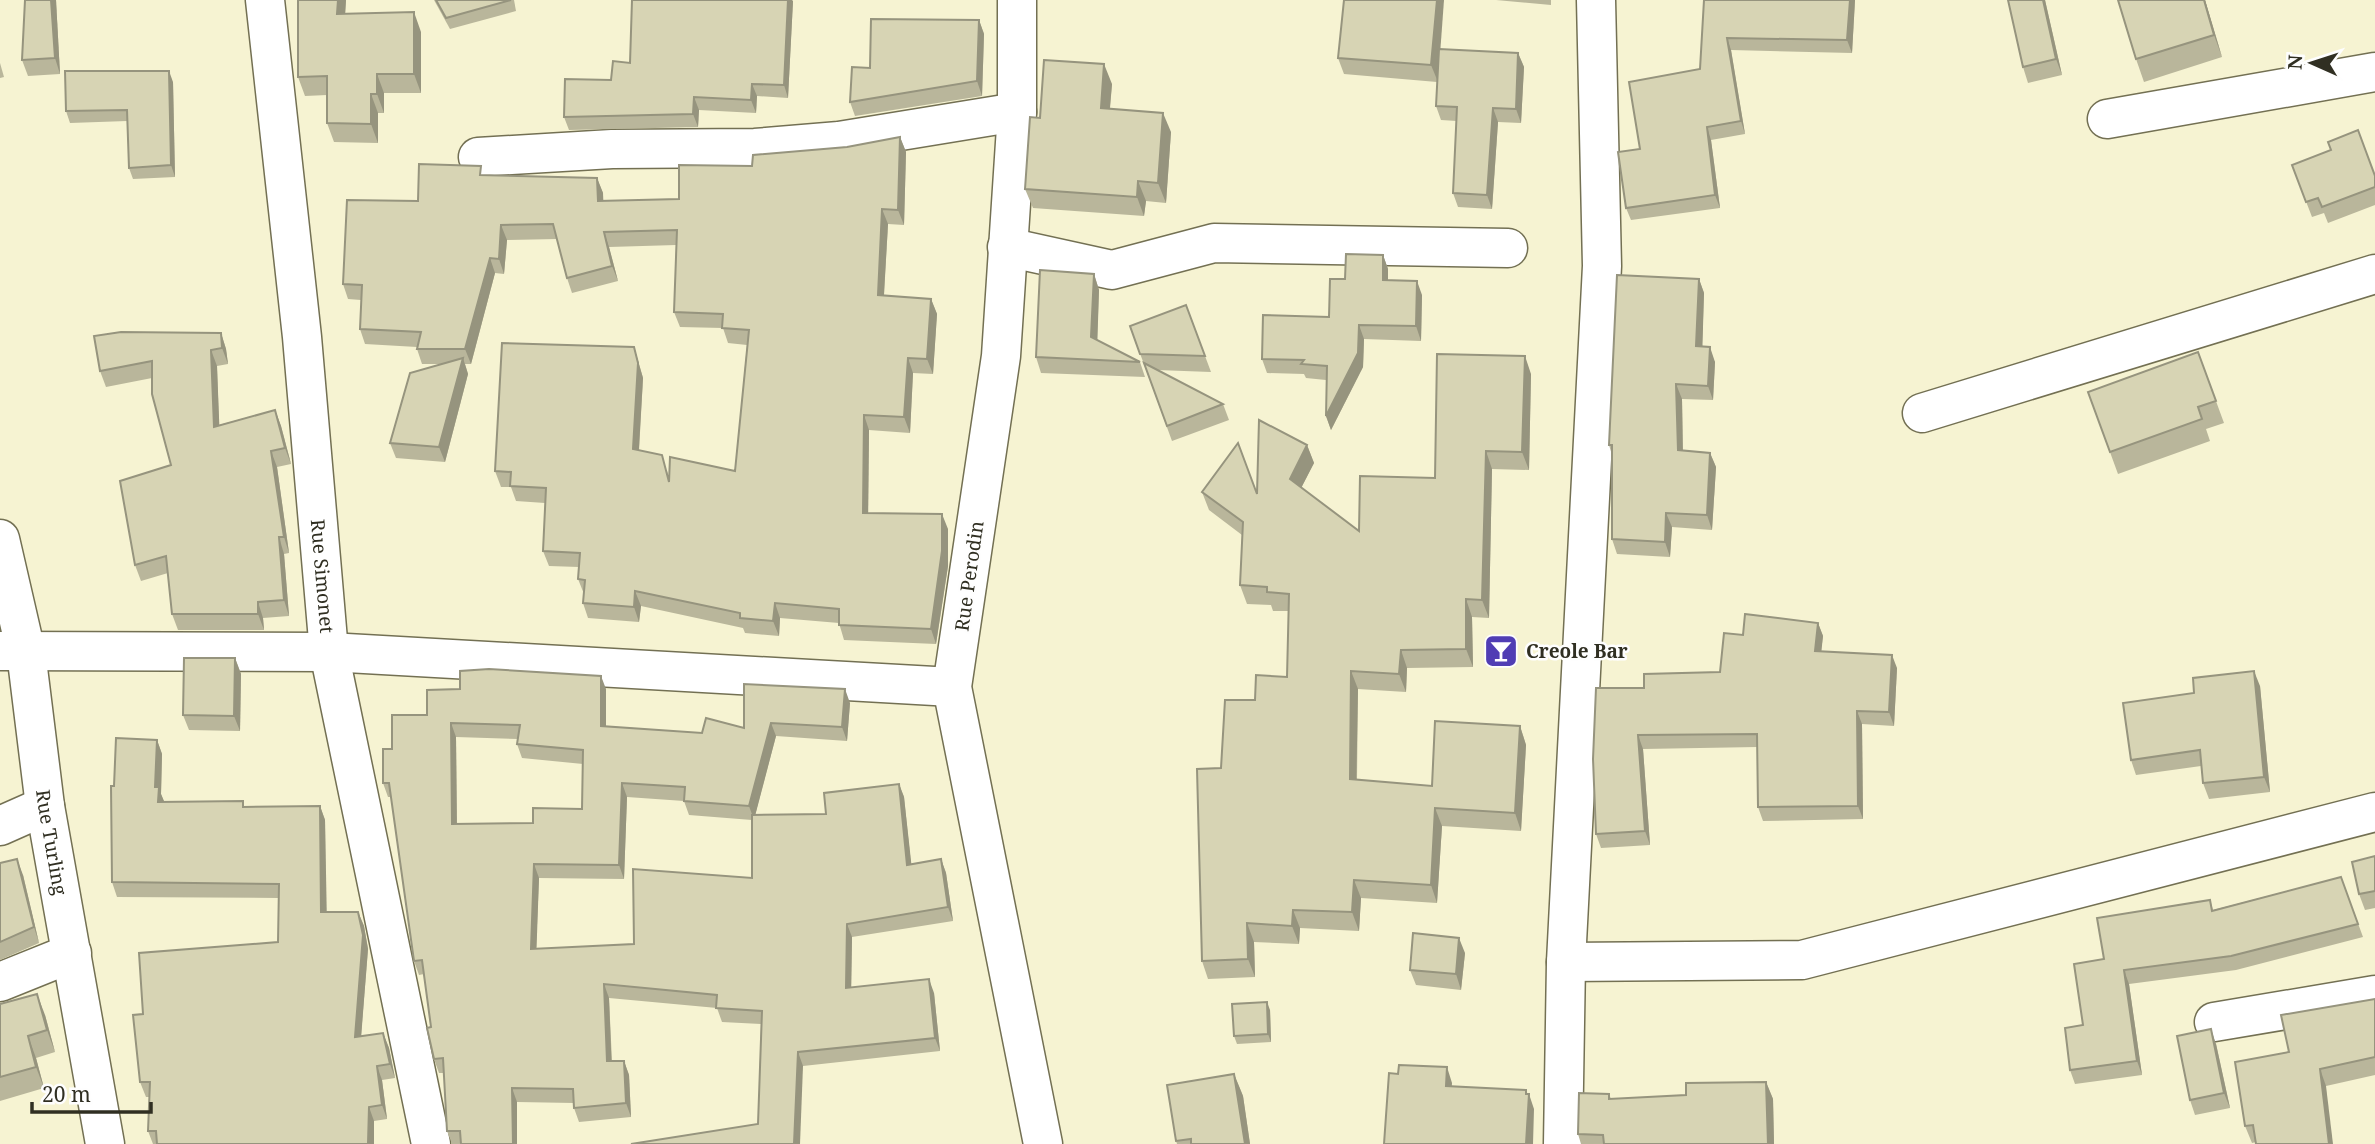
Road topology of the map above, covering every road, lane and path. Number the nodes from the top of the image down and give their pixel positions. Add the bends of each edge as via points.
1 (265, 0) edge
2 (1017, 0) edge
3 (1596, 0) edge
4 (2375, 72) edge
5 (1017, 112) junction
6 (2107, 119) dead end
7 (478, 157) dead end
8 (1007, 247) junction
9 (1508, 248) dead end
10 (2375, 274) edge
11 (1922, 413) dead end
12 (0, 539) edge
13 (13, 652) edge
14 (329, 652) junction
15 (952, 687) junction
16 (45, 806) junction
17 (2375, 812) edge
18 (0, 826) edge
19 (72, 953) junction
20 (1566, 962) junction
21 (0, 982) edge
22 (2375, 995) edge
23 (2214, 1022) dead end
24 (105, 1144) edge
25 (431, 1144) edge
26 (1043, 1144) edge
27 (1563, 1144) edge

1 - 14 street, Rue Simonet via 302,337
2 - 5 street, Rue Perodin
3 - 20 street via 1602,266
4 - 6 street
5 - 7 street via 827,142
5 - 8 street, Rue Perodin
8 - 9 street via 1112,270 1214,243
8 - 15 street, Rue Perodin via 1001,356
10 - 11 street
12 - 13 street, Rue Turling
13 - 14 street
13 - 16 street, Rue Turling
14 - 15 street
14 - 25 street, Rue Simonet
15 - 26 street, Rue Perodin
16 - 18 street
16 - 19 street, Rue Turling
17 - 20 street via 1802,960
19 - 21 street
19 - 24 street, Rue Turling
20 - 27 street
22 - 23 street

